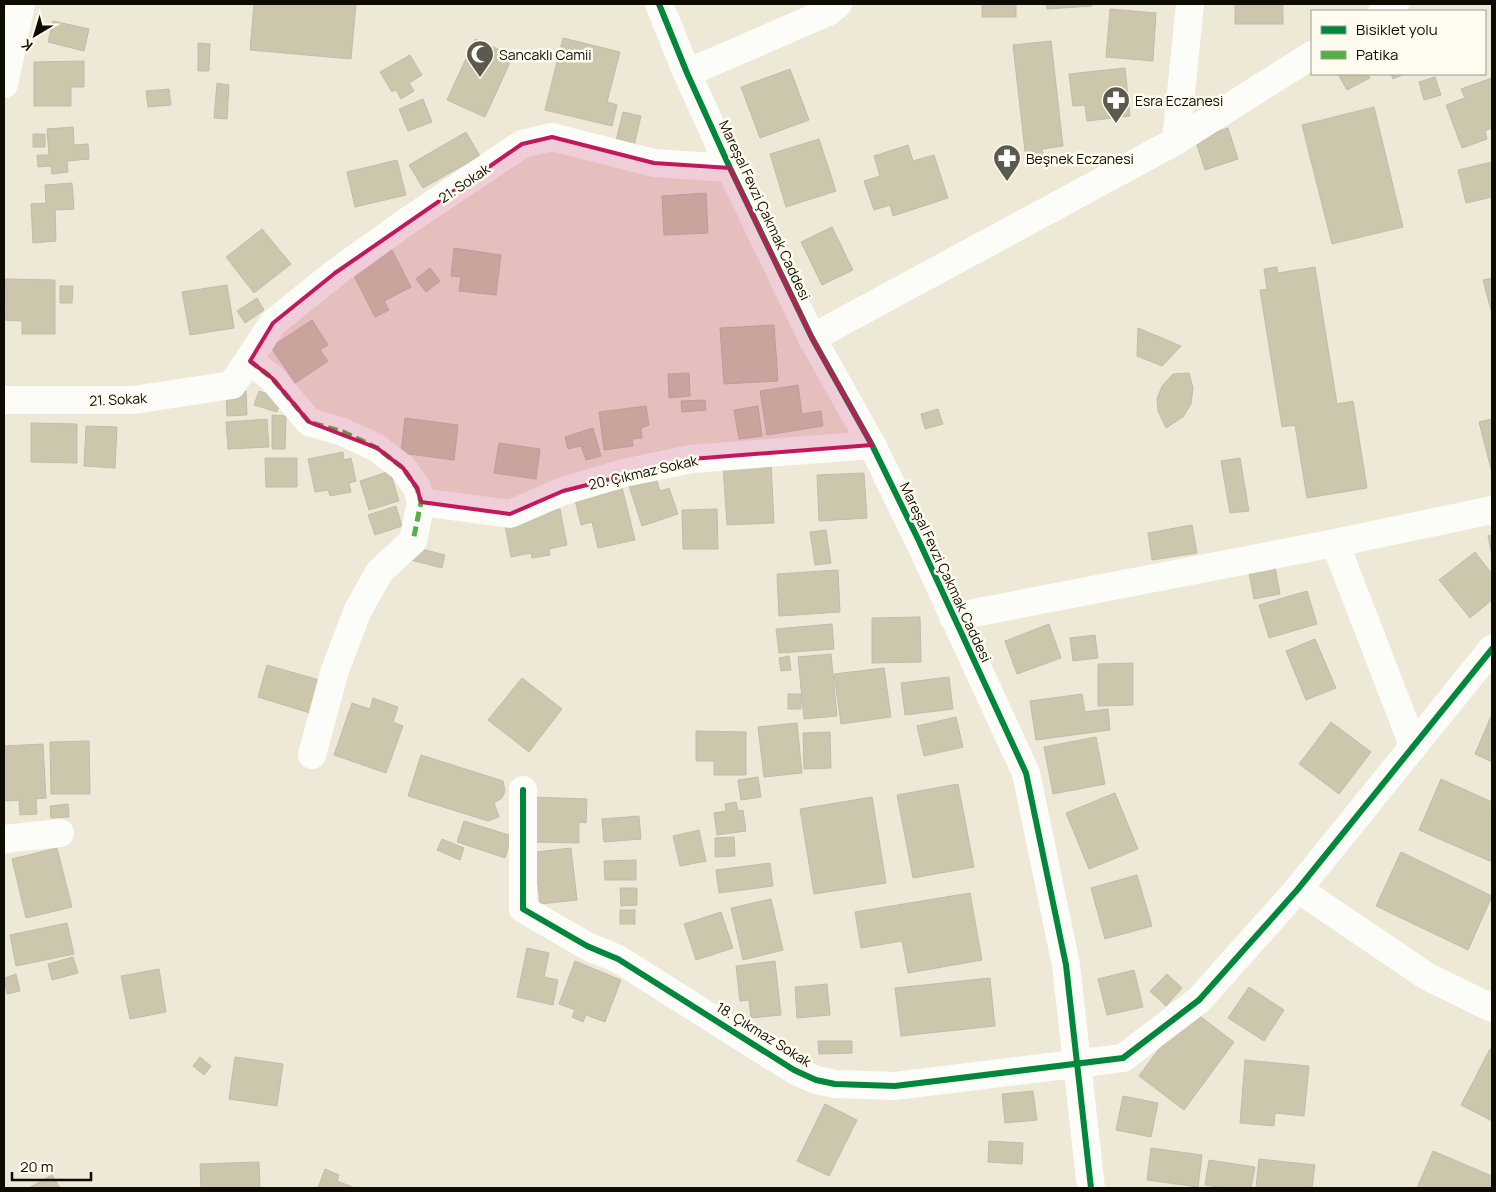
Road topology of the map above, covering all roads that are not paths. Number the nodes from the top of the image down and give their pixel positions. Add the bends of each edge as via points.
1 (21, 4) edge
2 (659, 4) edge
3 (838, 4) edge
4 (1190, 4) edge
5 (1395, 4) edge
6 (1384, 10) edge
7 (1311, 56) edge
8 (687, 73) junction
9 (4, 84) edge
10 (1176, 141) junction
11 (730, 168) junction
12 (812, 338) junction
13 (250, 361) junction
14 (4, 400) edge
15 (872, 446) junction
16 (420, 502) junction
17 (1492, 510) edge
18 (1335, 543) junction
19 (953, 617) junction
20 (1492, 649) edge
21 (1413, 745) junction
22 (312, 755) dead end
23 (523, 790) dead end
24 (60, 833) dead end
25 (4, 839) edge
26 (1298, 889) junction
27 (1492, 1008) edge
28 (1077, 1064) junction
29 (1091, 1188) edge

1 - 9 street
2 - 8 street, Mareşal Fevzi Çakmak Caddesi
3 - 8 street via 828,12
4 - 10 street
5 - 6 street
7 - 10 street
8 - 11 street, Mareşal Fevzi Çakmak Caddesi
10 - 12 street
11 - 12 street, Mareşal Fevzi Çakmak Caddesi
11 - 13 street, 21. Sokak via 654,163 552,137 522,144 406,222 273,323
12 - 15 street, Mareşal Fevzi Çakmak Caddesi
13 - 14 street, 21. Sokak via 232,385 133,400
13 - 16 street via 272,378 309,422 343,432 376,448 403,468 417,488
15 - 16 street, 20. Çıkmaz Sokak via 691,459 624,473 572,489 510,514
15 - 19 street, Mareşal Fevzi Çakmak Caddesi
16 - 22 street via 413,540 380,571 358,610 335,670
17 - 18 street
18 - 19 street
18 - 21 street
19 - 28 street, Mareşal Fevzi Çakmak Caddesi via 1026,773 1066,965
20 - 21 street, 18. Çıkmaz Sokak
21 - 26 street, 18. Çıkmaz Sokak
23 - 28 street, 18. Çıkmaz Sokak via 523,909 587,946 618,959 794,1070 835,1084 896,1086
24 - 25 street
26 - 27 street via 1428,977
26 - 28 street, 18. Çıkmaz Sokak via 1199,1000 1124,1058
28 - 29 street, Mareşal Fevzi Çakmak Caddesi

